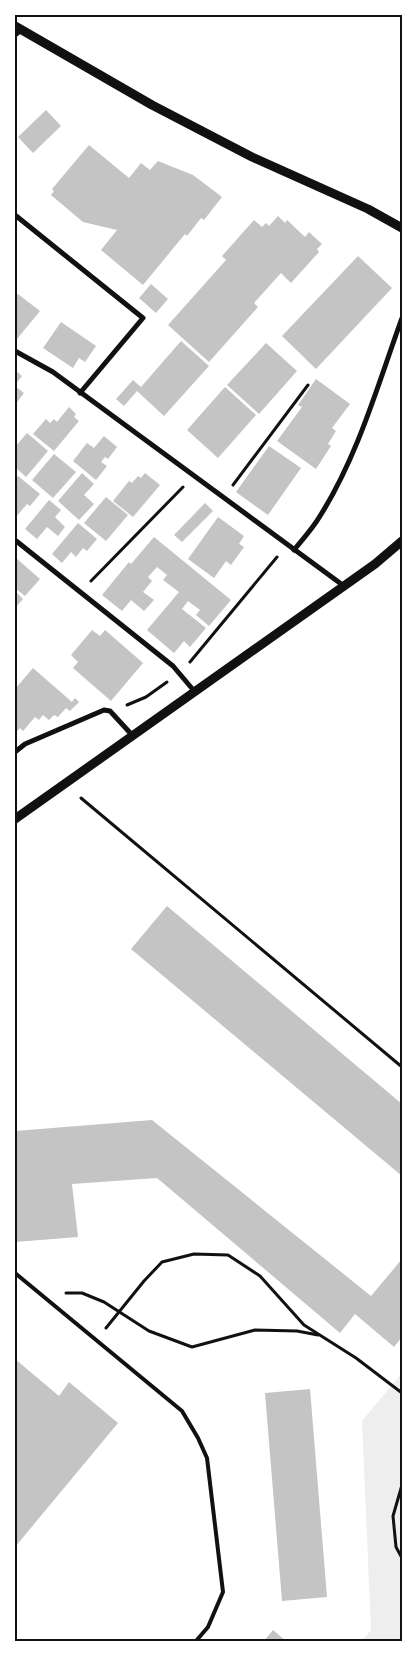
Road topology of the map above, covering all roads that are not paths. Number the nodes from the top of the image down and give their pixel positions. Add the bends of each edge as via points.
1 (17, 30) edge
2 (15, 215) edge
3 (402, 228) edge
4 (402, 318) edge
5 (15, 351) edge
6 (80, 393) junction
7 (15, 540) edge
8 (402, 541) edge
9 (294, 550) junction
10 (344, 586) junction
11 (195, 692) junction
12 (133, 736) junction
13 (15, 752) edge
14 (15, 819) edge
15 (15, 1273) edge
16 (196, 1641) edge

1 - 3 street via 252,157 368,209
2 - 6 street via 143,318
4 - 9 street via 338,485 319,518
5 - 6 street via 53,372
6 - 9 street
7 - 11 street via 173,666
8 - 10 street
9 - 10 street
10 - 11 street
11 - 12 street
12 - 13 street via 110,711 104,710 25,744
12 - 14 street
15 - 16 lane via 182,1411 208,1458 223,1592 208,1627

